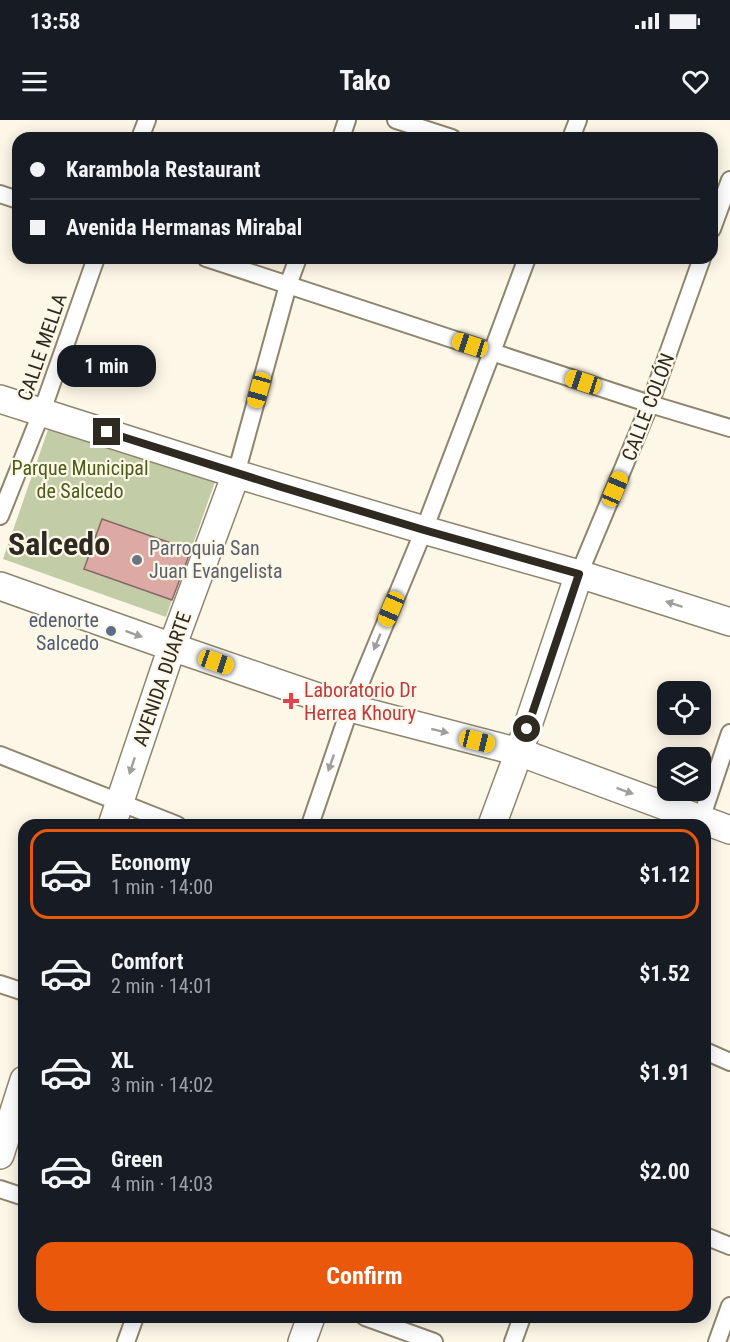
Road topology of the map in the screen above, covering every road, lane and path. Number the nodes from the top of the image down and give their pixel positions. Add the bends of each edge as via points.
1 (396, 120) edge
2 (433, 132) edge
3 (730, 180) edge
4 (718, 219) edge
5 (94, 264) edge
6 (224, 264) edge
7 (296, 264) edge
8 (525, 264) edge
9 (700, 264) edge
10 (288, 285) junction
11 (492, 352) junction
12 (0, 399) edge
13 (650, 404) junction
14 (42, 411) junction
15 (730, 428) edge
16 (236, 474) junction
17 (0, 516) edge
18 (424, 530) junction
19 (579, 574) junction
20 (0, 586) edge
21 (730, 622) edge
22 (172, 647) junction
23 (350, 708) junction
24 (730, 733) edge
25 (519, 752) junction
26 (0, 755) edge
27 (116, 813) edge
28 (146, 819) edge
29 (312, 819) edge
30 (494, 819) edge
31 (692, 819) edge
32 (701, 819) edge
33 (711, 825) edge
34 (730, 830) edge
35 (0, 984) edge
36 (18, 990) edge
37 (711, 1054) edge
38 (730, 1062) edge
39 (18, 1099) edge
40 (0, 1155) edge
41 (0, 1189) edge
42 (18, 1195) edge
43 (711, 1238) edge
44 (730, 1246) edge
45 (730, 1306) edge
46 (133, 1323) edge
47 (309, 1323) edge
48 (382, 1323) edge
49 (520, 1323) edge
50 (126, 1342) edge
51 (302, 1342) edge
52 (434, 1342) edge
53 (513, 1342) edge
54 (717, 1342) edge

1 - 2 street
3 - 4 street
5 - 14 street, CALLE MELLA
6 - 10 street
7 - 10 street, AVENIDA DUARTE
8 - 11 street
9 - 13 street, CALLE COLÓN
10 - 11 street
10 - 16 street, AVENIDA DUARTE
11 - 13 street
11 - 18 street
12 - 14 main road
13 - 15 street
13 - 19 street, CALLE COLÓN
14 - 16 main road
14 - 17 street, CALLE MELLA
16 - 18 main road
16 - 22 main road, AVENIDA DUARTE
18 - 19 main road
18 -> 23 street
21 -> 19 main road
19 - 25 main road, CALLE COLÓN
20 -> 22 main road
22 - 23 main road
22 -> 27 main road, AVENIDA DUARTE
23 -> 25 main road
23 -> 29 street
24 - 32 street
25 - 30 main road, CALLE COLÓN
25 -> 31 main road
26 - 27 street
27 - 28 street
33 - 34 main road
35 - 36 street
37 - 38 street
39 - 40 main road
41 - 42 street
43 - 44 street
45 - 54 street
46 - 50 street
47 - 51 main road
48 - 52 street
49 - 53 street

